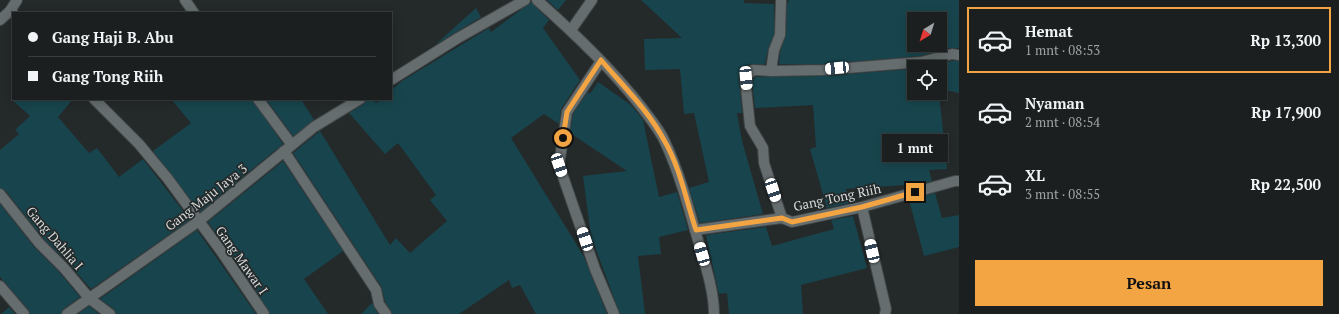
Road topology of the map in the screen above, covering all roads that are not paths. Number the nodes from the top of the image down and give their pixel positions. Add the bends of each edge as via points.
1 (17, 0) edge
2 (185, 0) edge
3 (525, 0) edge
4 (537, 0) edge
5 (592, 0) edge
6 (781, 0) edge
7 (12, 12) edge
8 (193, 12) edge
9 (0, 20) edge
10 (571, 30) junction
11 (959, 55) edge
12 (601, 60) junction
13 (771, 71) junction
14 (392, 79) edge
15 (95, 100) edge
16 (259, 100) edge
17 (358, 100) edge
18 (292, 145) junction
19 (284, 151) junction
20 (959, 181) edge
21 (0, 194) edge
22 (862, 207) junction
23 (782, 218) junction
24 (199, 221) junction
25 (696, 230) junction
26 (0, 286) edge
27 (90, 300) junction
28 (24, 314) edge
29 (68, 314) edge
30 (110, 314) edge
31 (264, 314) edge
32 (386, 314) edge
33 (614, 314) edge
34 (714, 314) edge
35 (885, 314) edge

1 - 7 street
2 - 8 street
3 - 14 street
4 - 10 street
5 - 10 street
6 - 13 street via 780,35 774,50
7 - 9 street
10 - 12 street
11 - 13 street via 952,54 920,62 823,70
12 - 25 street via 665,140
12 - 33 street via 567,112 559,165 595,269
13 - 23 street via 753,70 746,78 750,126 763,148 764,163
15 - 24 street, Gang Mawar I via 139,144
16 - 18 street
17 - 18 street, Gang Maju Jaya 3 via 314,127
18 - 19 street, Gang Maju Jaya 3
19 - 24 street, Gang Maju Jaya 3
19 - 32 street via 376,290 379,304
20 - 22 street, Gang Tong Riih
21 - 27 street, Gang Dahlia I
22 - 23 street, Gang Tong Riih via 792,222
22 - 35 street via 886,309
23 - 25 street, Gang Tong Riih
24 - 27 street, Gang Maju Jaya 3
24 - 31 street, Gang Mawar I
25 - 34 street via 706,266
26 - 28 street
27 - 29 street, Gang Maju Jaya 3
27 - 30 street, Gang Dahlia I

